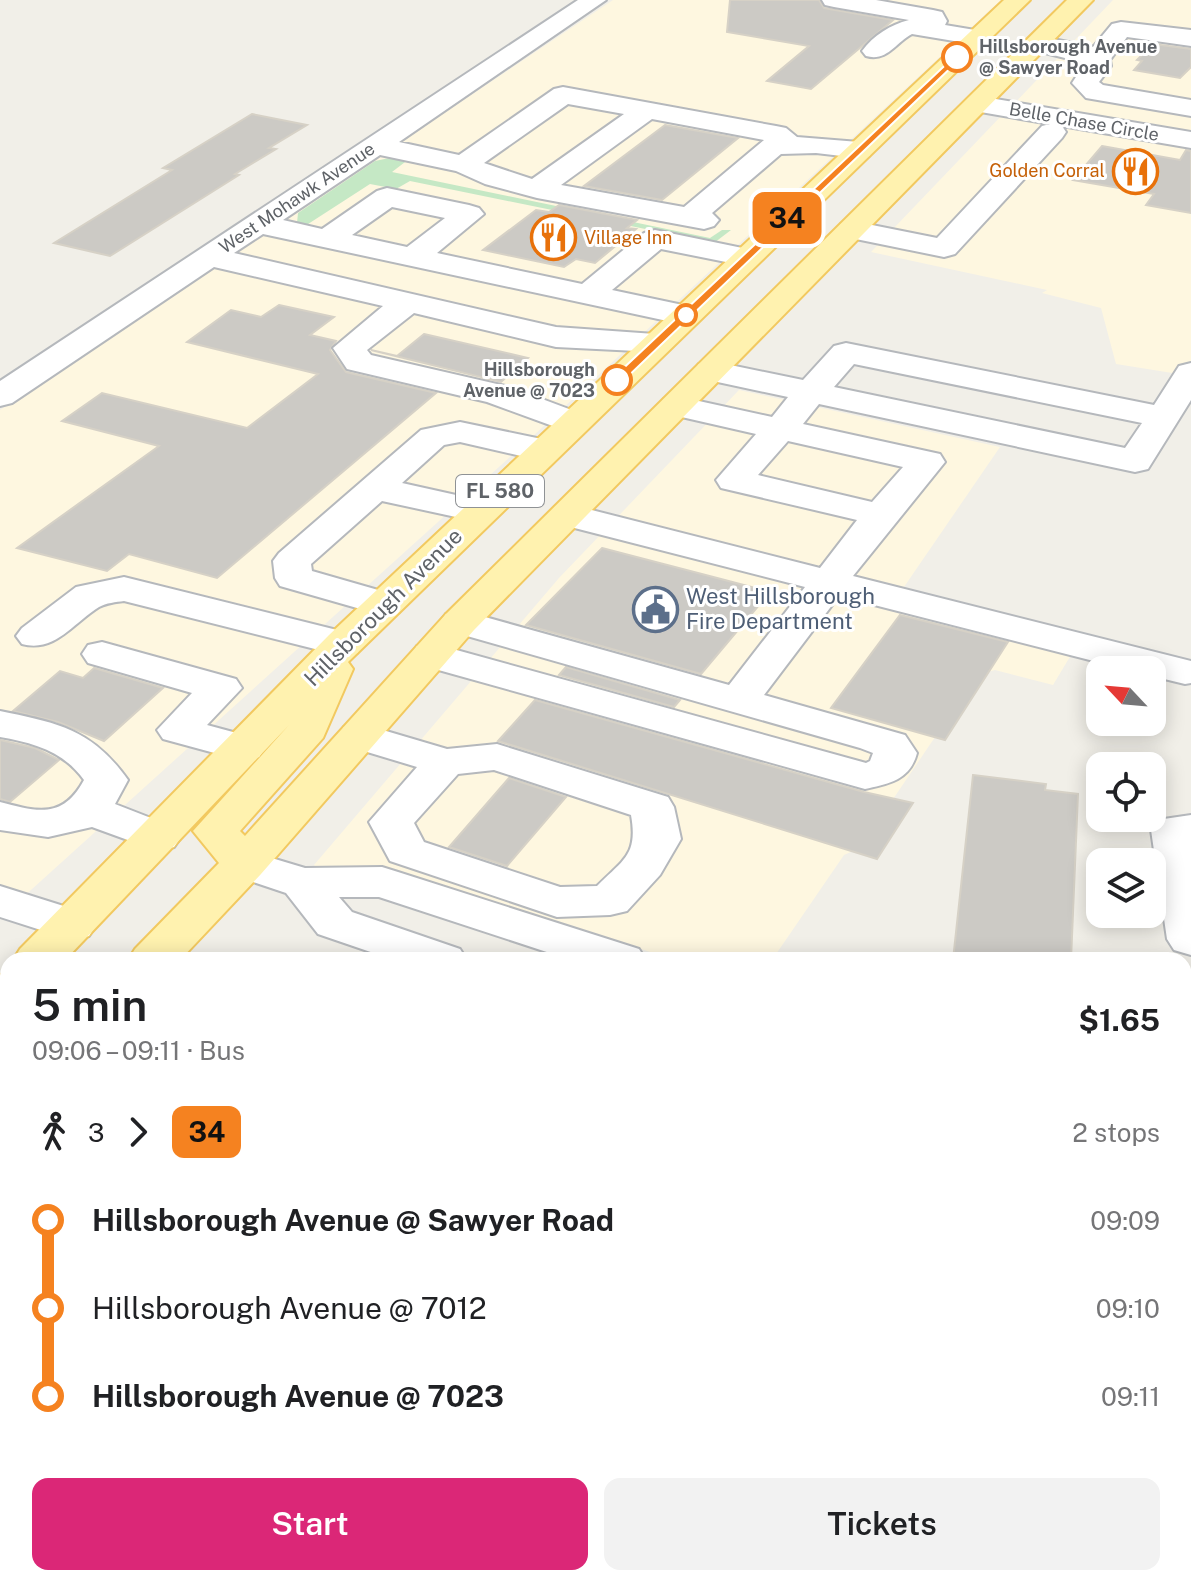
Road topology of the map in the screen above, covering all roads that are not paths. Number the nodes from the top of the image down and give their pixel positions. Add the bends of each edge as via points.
1 (547, 0) edge
2 (834, 0) edge
3 (1018, 0) edge
4 (1081, 0) edge
5 (590, 3) edge
6 (927, 29) junction
7 (978, 37) junction
8 (1191, 38) edge
9 (1038, 44) junction
10 (875, 51) dead end
11 (1096, 64) junction
12 (1191, 85) edge
13 (915, 96) junction
14 (978, 104) junction
15 (1191, 108) edge
16 (647, 110) junction
17 (1052, 132) dead end
18 (1191, 140) edge
19 (788, 144) junction
20 (375, 146) junction
21 (859, 150) junction
22 (464, 164) junction
23 (537, 189) junction
24 (690, 217) junction
25 (258, 224) junction
26 (852, 230) junction
27 (746, 235) junction
28 (327, 239) junction
29 (209, 257) junction
30 (413, 257) junction
31 (588, 295) junction
32 (408, 302) junction
33 (686, 315) junction
34 (657, 342) junction
35 (711, 371) junction
36 (1191, 373) edge
37 (617, 380) junction
38 (811, 392) junction
39 (0, 396) edge
40 (666, 416) junction
41 (1163, 417) junction
42 (573, 422) junction
43 (959, 424) junction
44 (780, 429) junction
45 (543, 450) junction
46 (927, 462) junction
47 (374, 488) junction
48 (479, 511) junction
49 (568, 515) junction
50 (880, 515) junction
51 (828, 581) junction
52 (385, 604) junction
53 (460, 622) junction
54 (36, 636) dead end
55 (343, 644) junction
56 (102, 654) dead end
57 (431, 655) junction
58 (1189, 669) edge
59 (739, 700) junction
60 (372, 721) junction
61 (0, 724) edge
62 (244, 748) junction
63 (445, 762) junction
64 (89, 810) junction
65 (0, 816) edge
66 (1182, 830) edge
67 (158, 837) junction
68 (245, 864) junction
69 (302, 883) junction
70 (0, 901) edge
71 (72, 925) junction
72 (1191, 939) edge
73 (45, 952) edge
74 (160, 952) edge
75 (420, 952) edge
76 (597, 952) edge

1 - 5 street
2 - 6 street via 933,17
3 - 7 main road, Hillsborough Avenue / FL 580
4 - 9 main road, FL 580
5 - 20 street, West Mohawk Avenue
6 - 7 street
6 - 10 street via 900,30
7 - 13 main road, Hillsborough Avenue / FL 580
8 - 11 street via 1121,29
9 - 11 street via 1084,52
9 - 14 main road, FL 580
11 - 12 street
11 - 15 street via 1085,83 1090,90
13 - 21 main road, Hillsborough Avenue / FL 580
13 - 26 main road via 919,129 842,206
14 - 18 street, Belle Chase Circle
14 - 26 main road, FL 580
16 - 19 street via 776,134
16 - 22 street via 563,95
16 - 23 street
17 - 26 street via 944,248
19 - 21 street
19 - 24 street via 774,146
20 - 22 street
20 - 25 street, West Mohawk Avenue
21 - 27 main road, Hillsborough Avenue / FL 580
22 - 23 street
23 - 24 street
24 - 27 street
25 - 28 street
25 - 29 street, West Mohawk Avenue
26 - 35 main road, FL 580
27 - 31 street via 655,239
27 - 33 main road, Hillsborough Avenue / FL 580
27 - 40 main road via 783,262 661,385
28 - 30 street
28 - 30 street via 387,197 469,214
29 - 32 street
29 - 39 street, West Mohawk Avenue
30 - 31 street
31 - 33 street
32 - 34 street via 556,337
32 - 42 street via 349,348 359,362 498,394
33 - 34 main road, Hillsborough Avenue / FL 580
34 - 37 main road, Hillsborough Avenue / FL 580
35 - 38 street
35 - 40 main road, FL 580
36 - 41 street
37 - 42 main road, Hillsborough Avenue / FL 580
37 - 49 main road via 598,430 529,497
38 - 41 street via 846,353
38 - 43 street
38 - 44 street
40 - 44 street
40 - 49 main road, FL 580
41 - 43 street via 1135,461
42 - 45 main road, Hillsborough Avenue / FL 580
43 - 46 street
44 - 46 street
44 - 50 street via 734,480
45 - 47 street via 460,432 433,437
45 - 48 main road, Hillsborough Avenue / FL 580
46 - 50 street
47 - 48 street
47 - 52 street via 292,561 294,578
48 - 52 main road, Hillsborough Avenue / FL 580
48 - 60 main road via 491,549 432,609
49 - 51 street
49 - 53 main road, FL 580
50 - 51 street
51 - 58 street
51 - 59 street
52 - 55 main road, Hillsborough Avenue / FL 580
53 - 57 main road, FL 580
53 - 59 street
54 - 55 street via 90,595 124,589
55 - 62 main road, Hillsborough Avenue / FL 580
55 - 68 main road via 308,729 215,831
56 - 62 street via 221,688 178,730
57 - 59 street via 865,776 883,773 893,763 890,744
57 - 60 main road, FL 580
60 - 63 street
60 - 68 main road, FL 580
61 - 64 street via 52,735 90,755 106,780
62 - 67 main road, Hillsborough Avenue / FL 580
63 - 63 street via 497,757 652,807 658,839 644,865 610,900 557,902 406,851 391,822
64 - 65 street via 66,822
64 - 67 street
66 - 72 street
67 - 71 main road, Hillsborough Avenue / FL 580
68 - 69 street
68 - 74 main road, FL 580
69 - 75 street via 335,923
69 - 76 street via 382,882
70 - 71 street
71 - 73 main road, Hillsborough Avenue / FL 580

